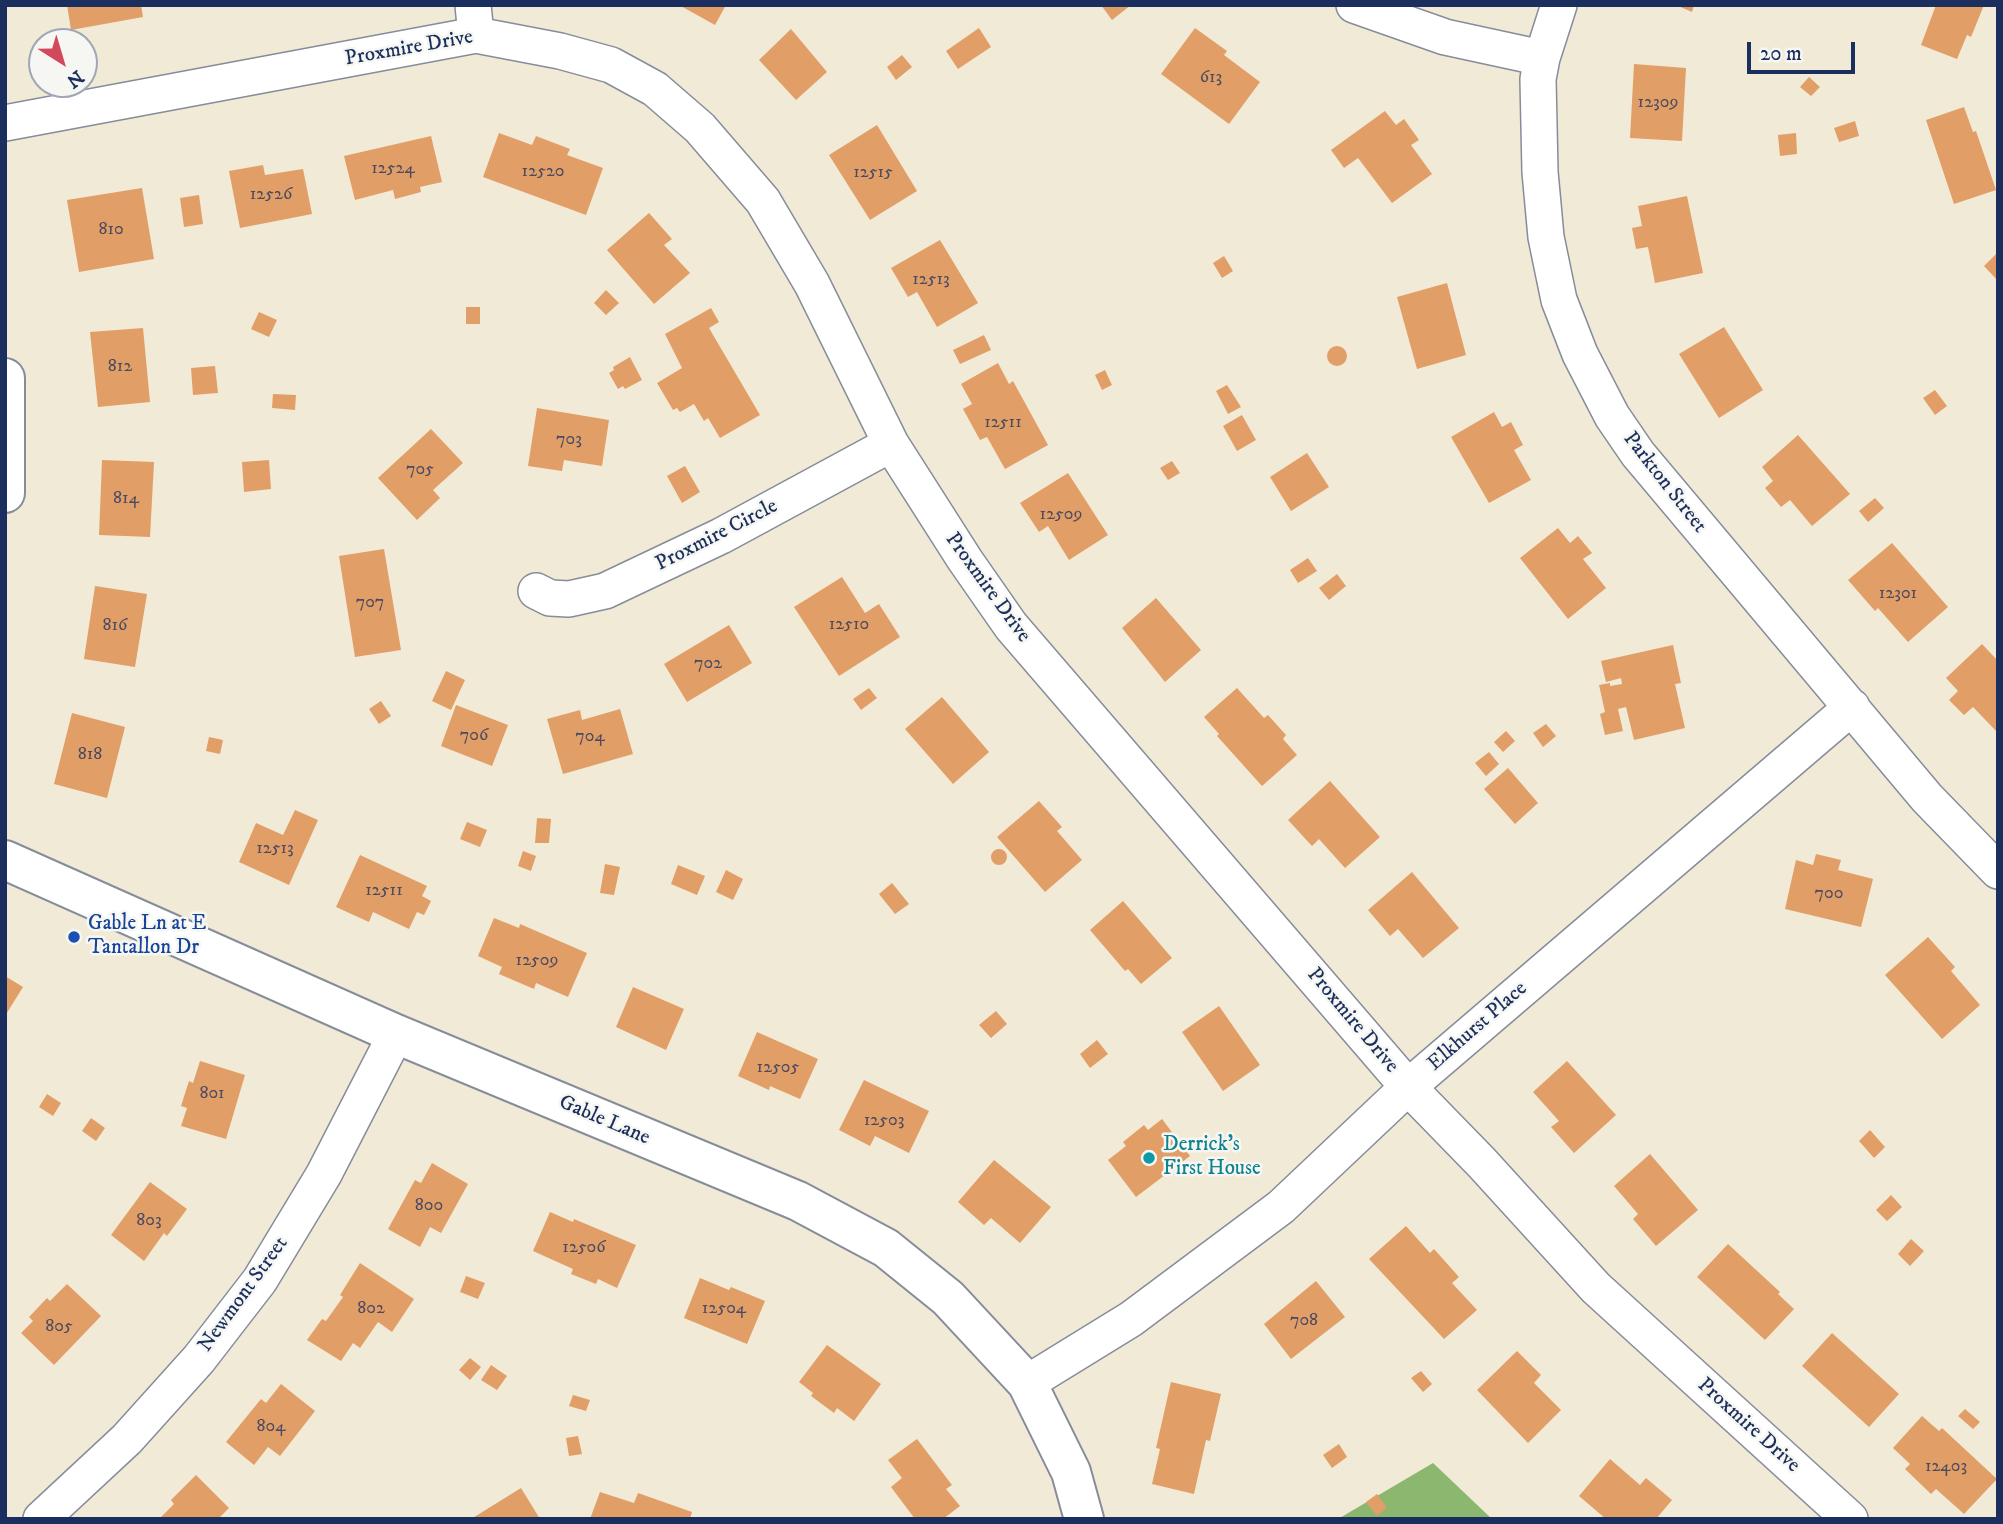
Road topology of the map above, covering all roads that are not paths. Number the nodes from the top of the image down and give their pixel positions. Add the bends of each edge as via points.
1 (1354, 5) edge
2 (1559, 5) edge
3 (475, 20) edge
4 (1542, 58) junction
5 (5, 123) edge
6 (5, 378) edge
7 (891, 444) junction
8 (5, 493) edge
9 (536, 591) dead end
10 (1852, 707) junction
11 (5, 860) edge
12 (1998, 871) edge
13 (396, 1034) junction
14 (1408, 1087) junction
15 (1027, 1383) junction
16 (41, 1519) edge
17 (1084, 1519) edge
18 (1850, 1519) edge

1 - 4 street via 1445,37
2 - 4 street, Parkton Street
3 - 5 street, Proxmire Drive
3 - 7 street, Proxmire Drive via 611,65 655,89 701,128 763,201 812,284
4 - 10 street, Parkton Street via 1538,79 1540,173 1546,237 1559,300 1580,354 1638,454
6 - 8 street
7 - 9 street, Proxmire Circle via 721,536 605,591 569,599 550,598
7 - 14 street, Proxmire Drive via 1012,626
10 - 12 street, Parkton Street via 1927,798
10 - 14 street, Elkhurst Place
11 - 13 street, Gable Lane
13 - 15 street, Gable Lane via 798,1201 886,1248 948,1298
13 - 16 street, Newmont Street via 324,1174 261,1280 199,1359 127,1439
14 - 15 street, Elkhurst Place via 1281,1207 1131,1319
14 - 18 street, Proxmire Drive via 1596,1288
15 - 17 street, Gable Lane via 1071,1472

